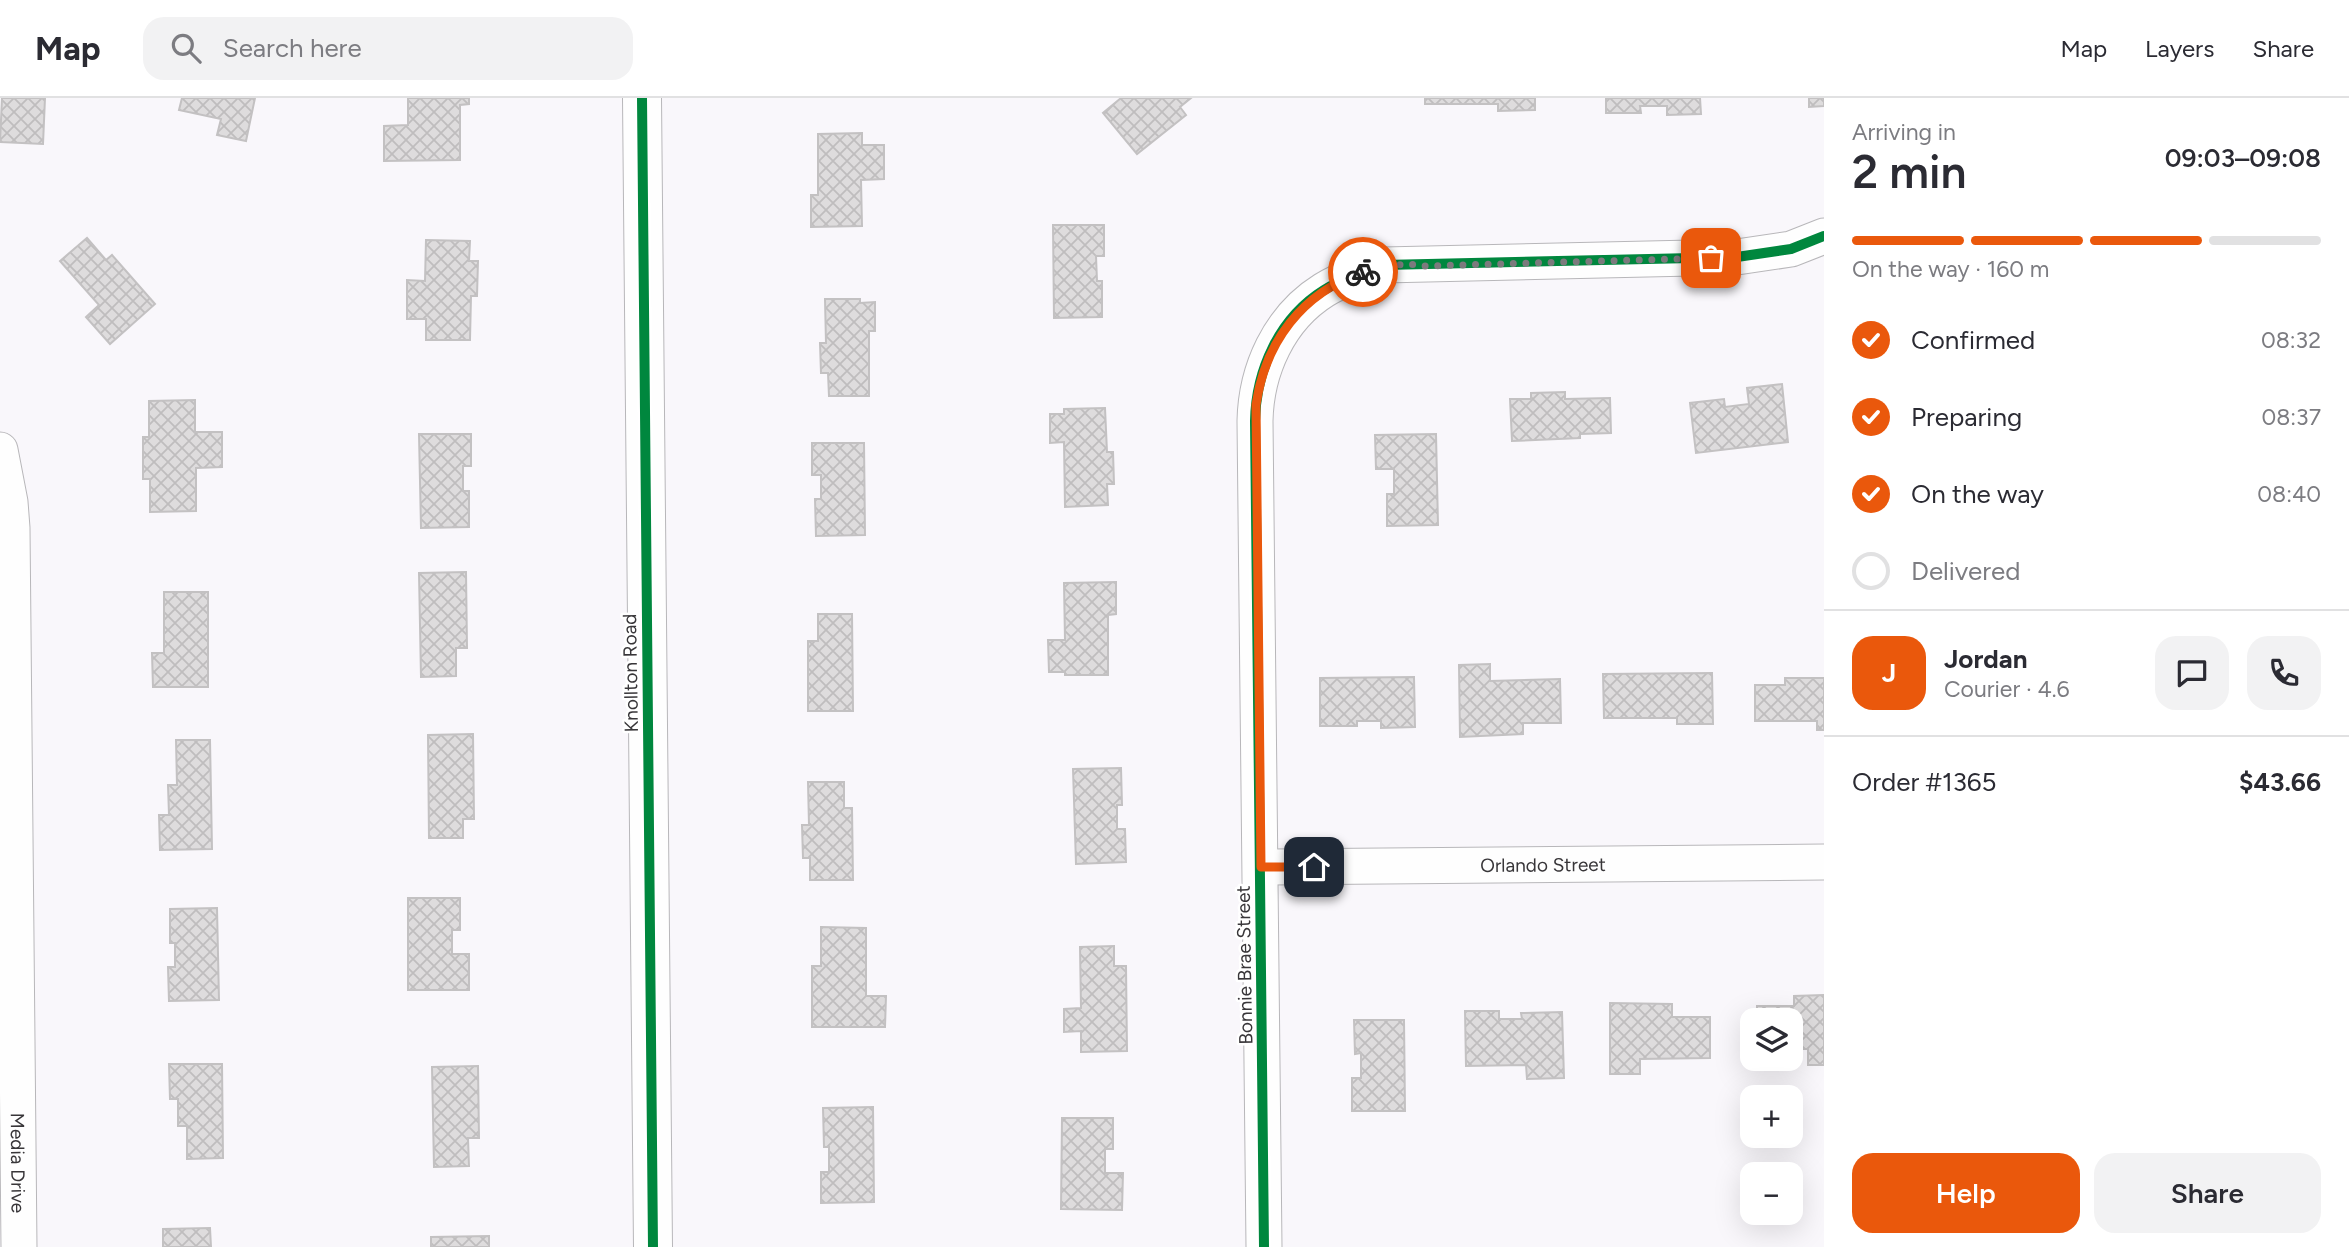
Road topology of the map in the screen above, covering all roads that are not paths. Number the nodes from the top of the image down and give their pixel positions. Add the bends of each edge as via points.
1 (642, 98) edge
2 (1824, 236) edge
3 (0, 450) edge
4 (1824, 862) edge
5 (1261, 867) junction
6 (19, 1247) edge
7 (653, 1247) edge
8 (1264, 1247) edge

1 - 7 street, Knollton Road
2 - 5 street, Bonnie Brae Street via 1791,249 1737,257 1384,265 1345,278 1301,309 1264,365 1256,405
3 - 6 street, Media Drive via 12,528
4 - 5 street, Orlando Street
5 - 8 street, Bonnie Brae Street

